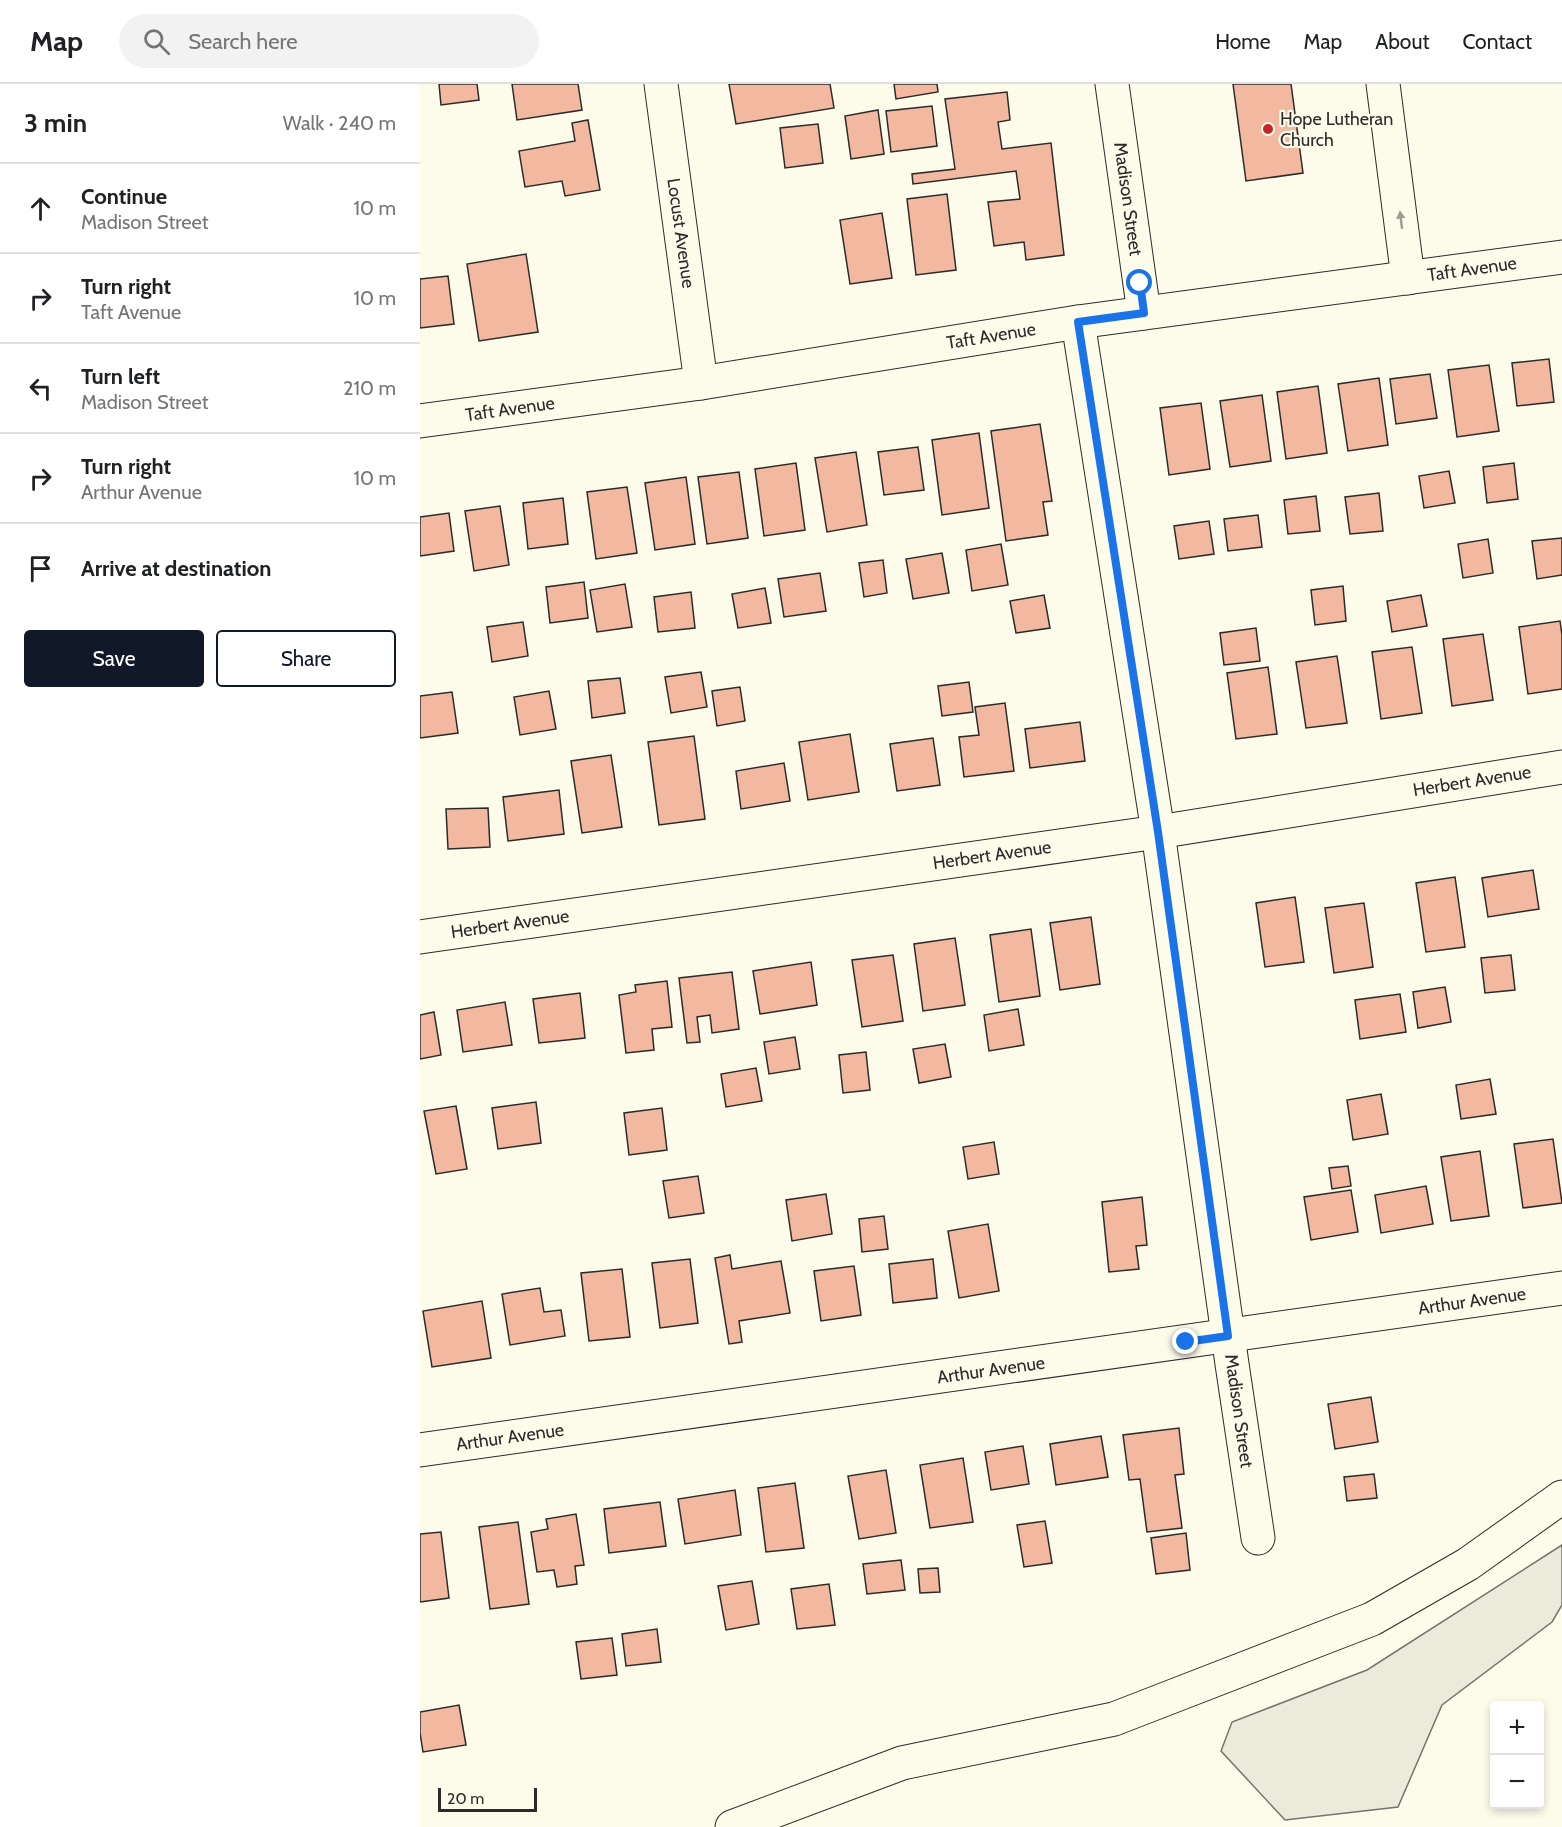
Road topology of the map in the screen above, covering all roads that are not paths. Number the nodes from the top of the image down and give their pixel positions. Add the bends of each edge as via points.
1 (661, 84) edge
2 (1112, 84) edge
3 (1383, 84) edge
4 (1562, 257) edge
5 (1408, 278) junction
6 (1144, 313) junction
7 (1078, 322) junction
8 (701, 382) junction
9 (420, 421) edge
10 (1562, 767) edge
11 (1158, 832) junction
12 (420, 937) edge
13 (1562, 1288) edge
14 (1228, 1336) junction
15 (420, 1450) edge
16 (1562, 1497) edge
17 (1258, 1538) dead end
18 (732, 1827) edge

1 - 8 street, Locust Avenue
2 - 6 street, Madison Street
5 -> 3 street
4 - 5 street, Taft Avenue
5 - 6 street, Taft Avenue
6 - 7 street, Taft Avenue
7 - 8 street, Taft Avenue
7 - 11 street, Madison Street
8 - 9 street, Taft Avenue
10 - 11 street, Herbert Avenue
11 - 12 street, Herbert Avenue
11 - 14 street, Madison Street
13 - 14 street, Arthur Avenue
14 - 15 street, Arthur Avenue
14 - 17 street, Madison Street
16 - 18 street via 1468,1564 1372,1619 1114,1719 902,1763

